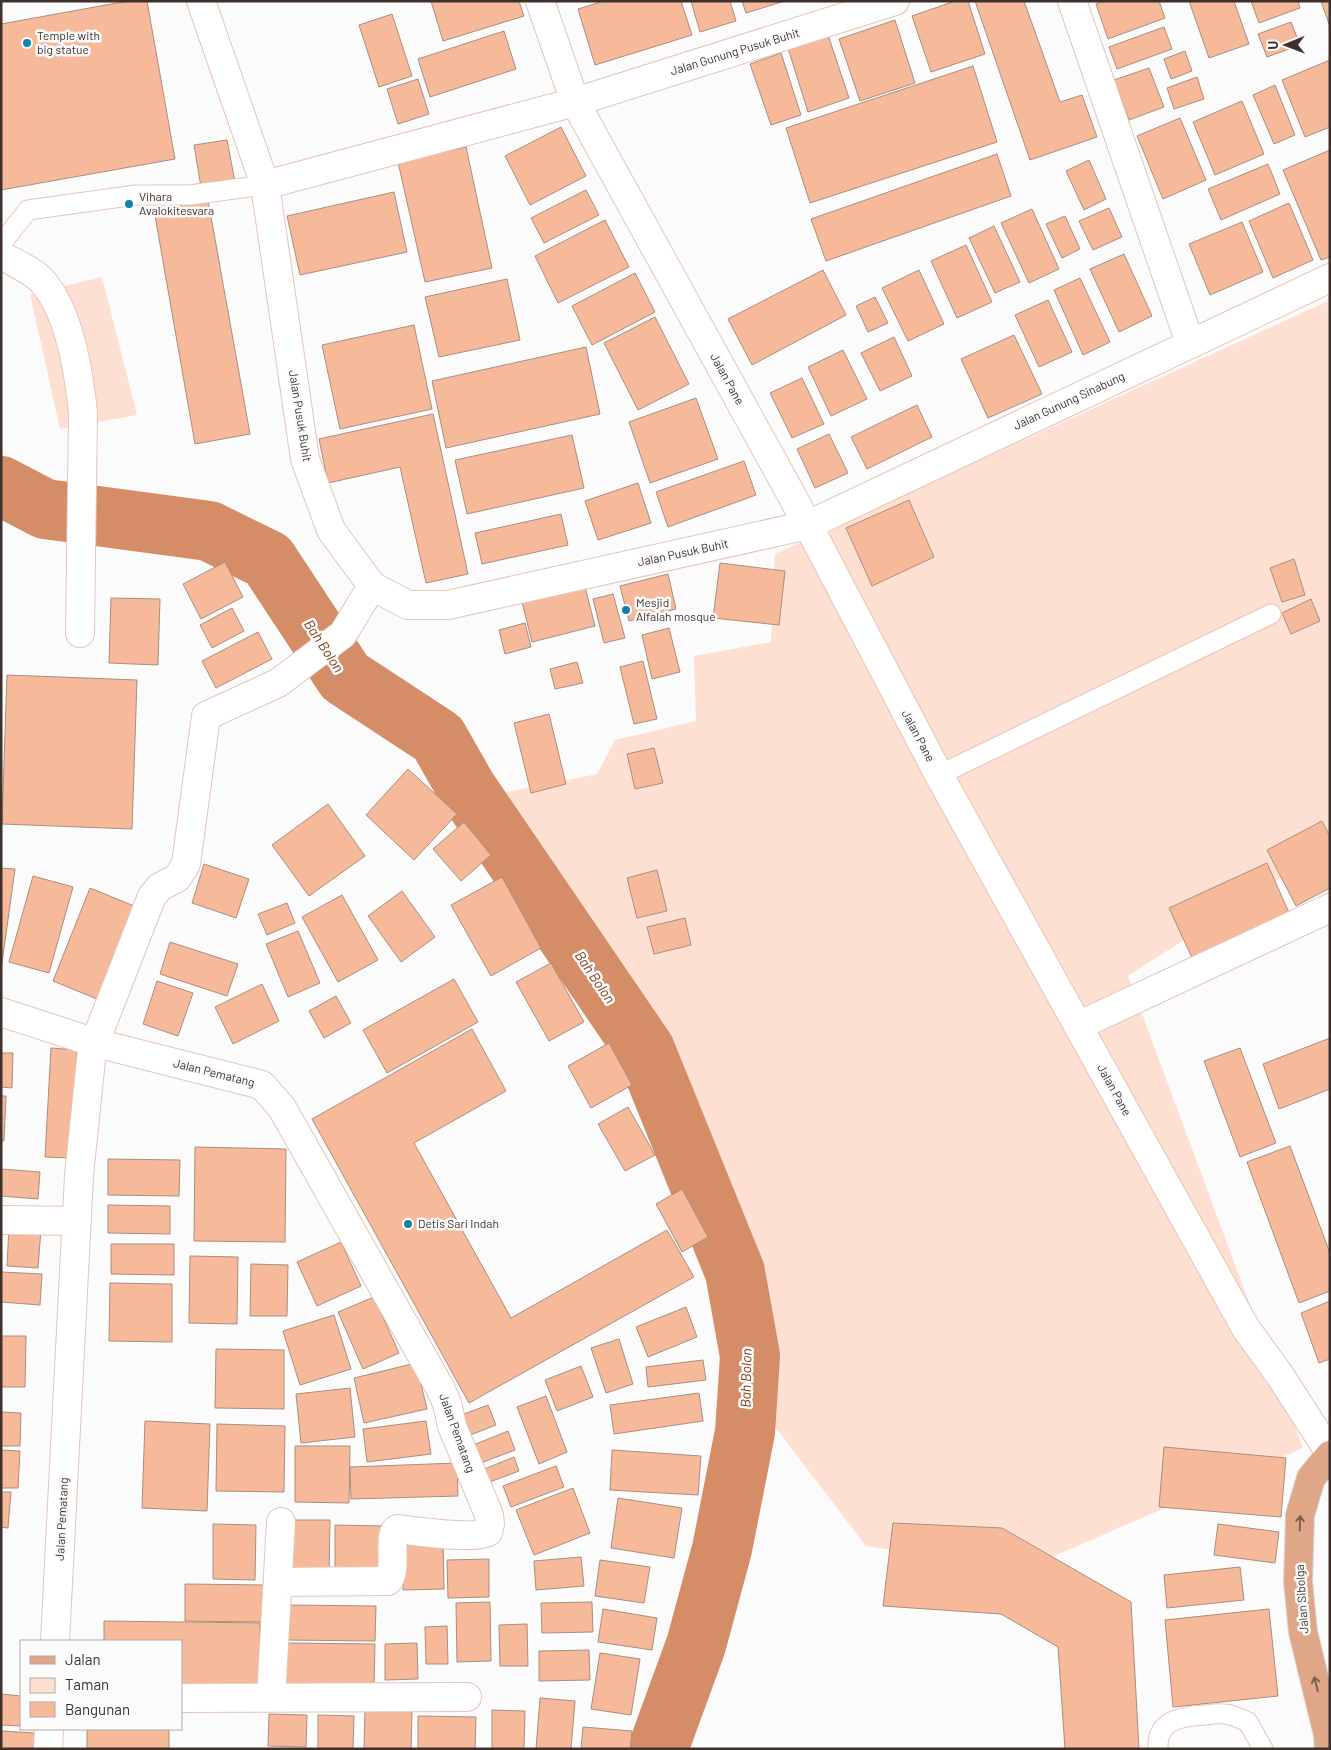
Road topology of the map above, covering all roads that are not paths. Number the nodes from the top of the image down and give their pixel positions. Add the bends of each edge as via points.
1 (200, 1) edge
2 (540, 1) edge
3 (895, 1) edge
4 (1072, 1) edge
5 (575, 102) junction
6 (265, 185) junction
7 (1, 244) edge
8 (1, 255) edge
9 (1330, 278) edge
10 (1190, 343) junction
11 (808, 525) junction
12 (372, 586) junction
13 (1271, 614) dead end
14 (80, 632) dead end
15 (938, 775) junction
16 (1330, 908) edge
17 (1, 1012) edge
18 (1078, 1026) junction
19 (96, 1043) junction
20 (1, 1220) edge
21 (77, 1221) junction
22 (1330, 1454) edge
23 (281, 1522) dead end
24 (278, 1582) junction
25 (56, 1640) edge
26 (467, 1697) dead end
27 (182, 1698) edge
28 (271, 1698) junction
29 (50, 1730) edge
30 (48, 1749) edge
31 (1158, 1749) edge
32 (1263, 1749) edge
33 (1329, 1749) edge

1 - 6 street, Jalan Pusuk Buhit
2 - 5 street, Jalan Pane
3 - 5 street, Jalan Gunung Pusuk Buhit
4 - 10 street
5 - 6 street, Jalan Gunung Pusuk Buhit
5 - 11 street, Jalan Pane
6 - 7 lane via 190,195 136,195 28,210
6 - 12 street, Jalan Pusuk Buhit via 305,459 331,530
8 - 14 street via 43,281 64,316 80,387 83,413
9 - 10 street, Jalan Gunung Sinabung
10 - 11 street, Jalan Gunung Sinabung
11 - 12 street, Jalan Pusuk Buhit via 448,605 408,605
11 - 15 street, Jalan Pane
12 - 19 street via 343,634 278,683 206,716 186,864 177,878 160,887 152,896
13 - 15 lane
15 - 18 street, Jalan Pane
16 - 18 street
17 - 19 street
18 - 22 street, Jalan Pane via 1245,1327
19 - 21 street, Jalan Pematang via 92,1050
19 - 24 street, Jalan Pematang via 262,1085 282,1108 440,1386 452,1426 489,1514 488,1532 482,1535 397,1529 393,1532 393,1575 388,1581
20 - 21 street
21 - 25 street, Jalan Pematang
33 -> 22 main road, Jalan Sibolga via 1303,1632 1298,1582 1300,1515 1311,1478
23 - 24 street
24 - 28 street
26 - 28 street
27 - 28 street
29 - 30 street
31 - 32 lane via 1163,1728 1171,1720 1193,1715 1225,1714 1248,1722

